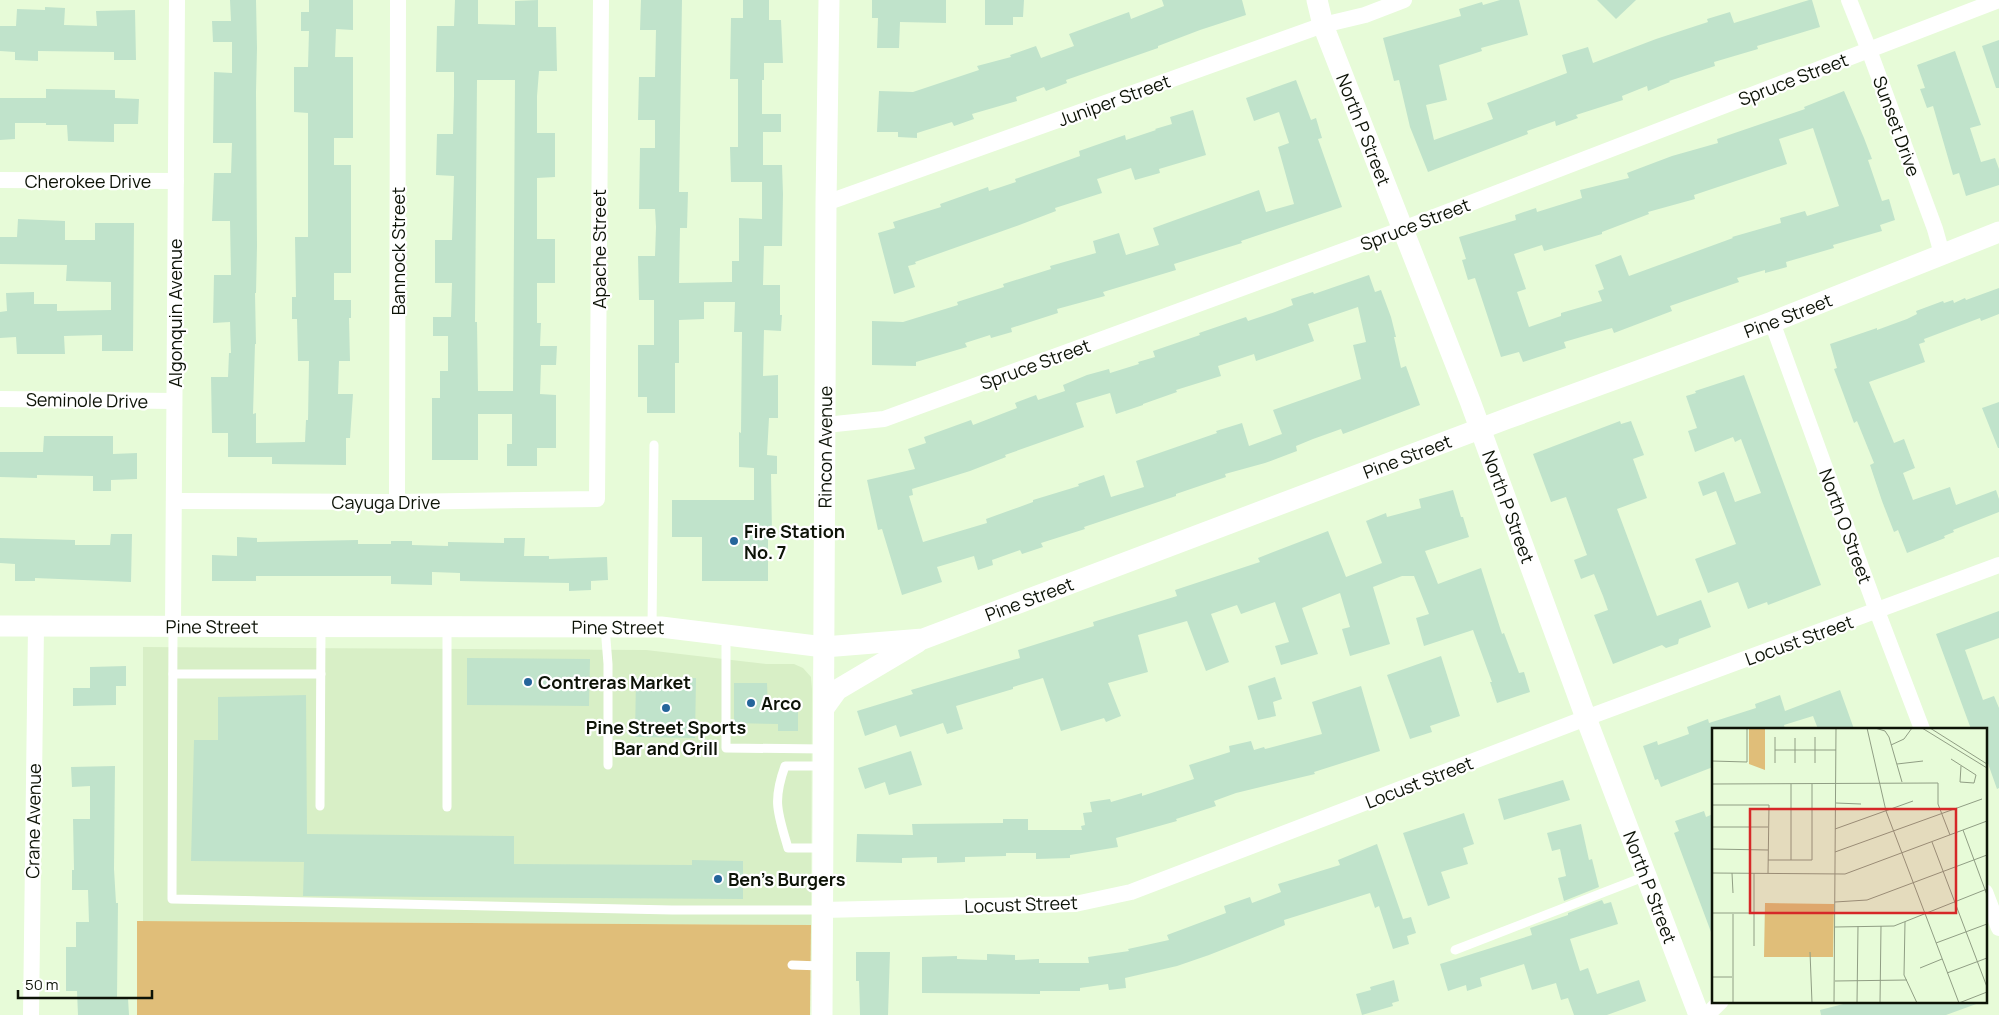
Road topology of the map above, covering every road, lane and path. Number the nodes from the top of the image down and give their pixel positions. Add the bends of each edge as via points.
1 (177, 0) edge
2 (398, 0) edge
3 (601, 0) edge
4 (829, 0) edge
5 (1317, 0) edge
6 (1404, 0) edge
7 (1849, 0) edge
8 (1999, 0) edge
9 (1323, 25) junction
10 (1869, 50) junction
11 (0, 180) edge
12 (176, 181) junction
13 (826, 203) junction
14 (1403, 229) junction
15 (1999, 232) edge
16 (1942, 254) junction
17 (1772, 322) junction
18 (0, 399) edge
19 (174, 401) junction
20 (825, 425) junction
21 (1480, 429) junction
22 (654, 445) dead end
23 (597, 499) joint
24 (174, 502) junction
25 (397, 502) junction
26 (1999, 565) edge
27 (1876, 611) junction
28 (0, 626) edge
29 (36, 626) junction
30 (173, 627) junction
31 (321, 627) junction
32 (447, 627) junction
33 (605, 627) junction
34 (652, 627) junction
35 (726, 635) junction
36 (923, 640) junction
37 (824, 648) junction
38 (173, 674) junction
39 (321, 674) junction
40 (824, 708) junction
41 (1586, 718) junction
42 (1922, 728) edge
43 (823, 758) junction
44 (608, 765) dead end
45 (320, 806) dead end
46 (447, 807) dead end
47 (823, 848) junction
48 (1646, 876) junction
49 (1990, 901) edge
50 (823, 910) junction
51 (1999, 928) edge
52 (1455, 950) dead end
53 (792, 965) dead end
54 (822, 966) junction
55 (1720, 1002) edge
56 (31, 1015) edge
57 (822, 1015) edge
58 (1699, 1015) edge
59 (1707, 1015) edge

1 - 12 street, Algonquin Avenue
2 - 25 street, Bannock Street
3 - 23 street, Apache Street
4 - 13 street, Rincon Avenue
5 - 9 street, North P Street
6 - 9 street, Juniper Street via 1365,15
7 - 10 street, Sunset Drive
8 - 10 street, Spruce Street
9 - 13 street, Juniper Street
9 - 14 street, North P Street
10 - 14 street, Spruce Street
10 - 16 street, Sunset Drive
11 - 12 street, Cherokee Drive
12 - 19 street, Algonquin Avenue
13 - 20 street, Rincon Avenue
14 - 20 street, Spruce Street via 884,419
14 - 21 street, North P Street
15 - 16 street, Pine Street
16 - 17 street, Pine Street
17 - 21 street, Pine Street
17 - 27 street, North O Street
18 - 19 street, Seminole Drive
19 - 24 street, Algonquin Avenue
20 - 37 street, Rincon Avenue
21 - 36 street, Pine Street
21 - 41 street, North P Street
22 - 34 lane
23 - 25 street, Cayuga Drive
24 - 25 street, Cayuga Drive
24 - 30 street, Algonquin Avenue
26 - 27 street, Locust Street
27 - 41 street, Locust Street
27 - 42 street, North O Street
28 - 29 street, Pine Street
29 - 30 street, Pine Street
29 - 56 street, Crane Avenue
30 - 31 street, Pine Street
30 - 38 lane
31 - 32 street, Pine Street
31 - 39 lane
32 - 33 street, Pine Street
32 - 46 lane
33 - 34 street, Pine Street
33 - 44 lane
34 - 35 street, Pine Street
35 - 37 street, Pine Street
35 - 43 lane via 726,748
36 - 37 street, Pine Street
36 - 40 street via 837,690
37 - 40 street, Rincon Avenue
38 - 39 lane
38 - 50 lane via 172,899 672,910
39 - 45 lane
40 - 43 street, Rincon Avenue
41 - 48 street, North P Street
41 - 50 street, Locust Street via 1131,892 1075,904
43 - 47 street, Rincon Avenue
43 - 47 lane via 785,766 778,784 776,809 788,848
47 - 50 street, Rincon Avenue
48 - 52 lane
48 - 58 street, North P Street
49 - 51 street
50 - 54 street, Rincon Avenue
53 - 54 lane
54 - 57 street, Rincon Avenue
55 - 59 street

